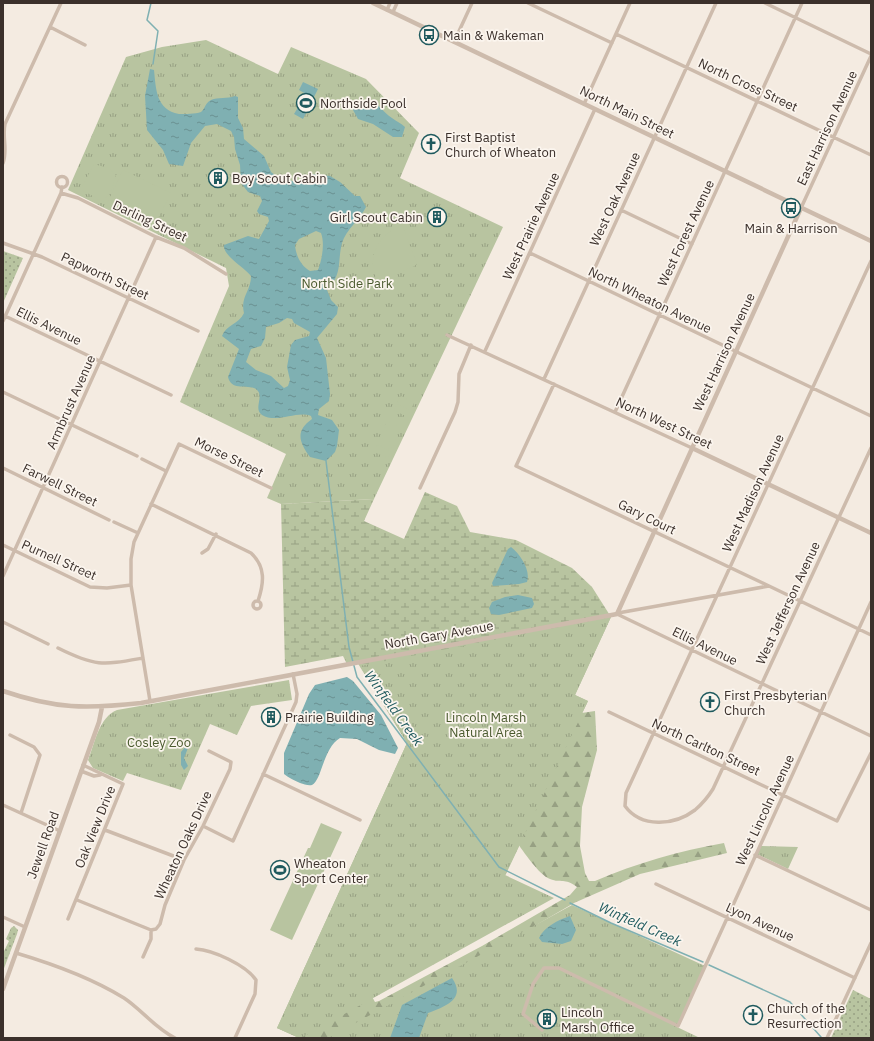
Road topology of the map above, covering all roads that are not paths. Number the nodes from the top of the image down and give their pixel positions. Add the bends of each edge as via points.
1 (61, 3) edge
2 (374, 3) edge
3 (390, 3) edge
4 (397, 3) edge
5 (472, 3) edge
6 (528, 3) edge
7 (630, 3) edge
8 (716, 3) edge
9 (764, 3) edge
10 (802, 3) edge
11 (387, 10) junction
12 (393, 12) junction
13 (795, 18) junction
14 (50, 27) junction
15 (616, 34) junction
16 (454, 42) junction
17 (612, 43) junction
18 (86, 45) dead end
19 (871, 55) edge
20 (687, 67) junction
21 (758, 100) junction
22 (584, 104) junction
23 (595, 109) junction
24 (834, 137) junction
25 (654, 138) junction
26 (4, 148) edge
27 (871, 155) edge
28 (3, 163) edge
29 (725, 171) junction
30 (62, 187) dead end
31 (61, 193) junction
32 (802, 208) junction
33 (621, 210) junction
34 (156, 237) junction
35 (871, 241) edge
36 (3, 243) edge
37 (692, 244) junction
38 (530, 253) junction
39 (34, 254) junction
40 (871, 261) edge
41 (226, 274) dead end
42 (588, 281) junction
43 (130, 298) junction
44 (659, 315) junction
45 (5, 316) junction
46 (3, 321) edge
47 (198, 331) dead end
48 (447, 335) dead end
49 (471, 345) junction
50 (485, 351) junction
51 (736, 352) junction
52 (100, 362) junction
53 (544, 379) junction
54 (554, 384) junction
55 (813, 388) junction
56 (3, 392) edge
57 (171, 396) dead end
58 (615, 412) junction
59 (871, 416) edge
60 (72, 425) junction
61 (692, 448) junction
62 (871, 448) edge
63 (137, 456) dead end
64 (142, 459) dead end
65 (3, 468) edge
66 (166, 471) junction
67 (768, 484) junction
68 (43, 488) junction
69 (271, 488) dead end
70 (420, 488) dead end
71 (151, 504) junction
72 (839, 518) junction
73 (109, 520) dead end
74 (114, 522) dead end
75 (654, 531) junction
76 (138, 533) junction
77 (871, 533) edge
78 (216, 534) junction
79 (3, 545) edge
80 (14, 551) junction
81 (202, 553) dead end
82 (729, 568) junction
83 (3, 576) edge
84 (131, 585) junction
85 (769, 586) junction
86 (716, 595) junction
87 (258, 601) dead end
88 (800, 602) junction
89 (871, 602) edge
90 (617, 614) junction
91 (3, 622) edge
92 (859, 629) junction
93 (871, 635) edge
94 (48, 644) dead end
95 (58, 648) dead end
96 (691, 651) junction
97 (143, 658) junction
98 (293, 674) junction
99 (762, 684) junction
100 (3, 691) edge
101 (150, 701) junction
102 (102, 707) junction
103 (609, 712) dead end
104 (821, 712) junction
105 (653, 734) junction
106 (10, 735) dead end
107 (871, 736) edge
108 (209, 751) dead end
109 (871, 753) edge
110 (724, 767) junction
111 (82, 768) junction
112 (263, 774) junction
113 (783, 795) junction
114 (3, 805) edge
115 (21, 813) junction
116 (360, 820) dead end
117 (203, 826) junction
118 (104, 830) junction
119 (60, 831) junction
120 (755, 855) junction
121 (184, 860) junction
122 (656, 884) dead end
123 (77, 900) junction
124 (871, 910) edge
125 (3, 917) edge
126 (727, 918) junction
127 (68, 919) dead end
128 (25, 927) junction
129 (152, 930) junction
130 (871, 943) edge
131 (196, 949) dead end
132 (16, 953) junction
133 (143, 957) dead end
134 (855, 978) junction
135 (3, 989) edge
136 (542, 1030) dead end
137 (175, 1038) edge
138 (235, 1038) edge
139 (827, 1038) edge

1 - 14 street
2 - 11 street, North Main Street
3 - 11 street
4 - 12 street
5 - 16 street
6 - 17 street
7 - 15 street
8 - 20 street, West Oak Avenue
9 - 13 street
10 - 13 street, West Forest Avenue
11 - 12 street, North Main Street
12 - 16 street, North Main Street
13 - 19 street
13 - 21 street, West Forest Avenue
14 - 18 street
14 - 26 street via 5,124
15 - 17 street
15 - 20 street, North Cross Street
16 - 22 street, North Main Street
17 - 22 street
19 - 24 street, East Harrison Avenue
20 - 21 street, North Cross Street
20 - 25 street, West Oak Avenue
21 - 24 street, North Cross Street
21 - 29 street, West Forest Avenue
22 - 23 street, North Main Street
23 - 25 street, North Main Street
23 - 38 street, West Prairie Avenue
24 - 27 street, North Cross Street
24 - 32 street, East Harrison Avenue
25 - 29 street, North Main Street
25 - 33 street, West Oak Avenue
26 - 28 street
29 - 32 street, North Main Street
29 - 37 street, West Forest Avenue
30 - 31 street
31 - 34 street, Darling Street via 78,198
31 - 39 street
32 - 35 street, North Main Street
32 - 51 street, West Harrison Avenue
33 - 37 street
33 - 42 street, West Oak Avenue
34 - 41 street, Darling Street via 184,248
34 - 43 street, Armbrust Avenue
36 - 39 street, Papworth Street
37 - 44 street, West Forest Avenue
38 - 42 street, North Wheaton Avenue
38 - 50 street, West Prairie Avenue
39 - 43 street, Papworth Street
39 - 45 street
40 - 55 street, West Madison Avenue
42 - 44 street, North Wheaton Avenue
42 - 53 street, West Oak Avenue
43 - 47 street, Papworth Street
43 - 52 street, Armbrust Avenue
44 - 51 street, North Wheaton Avenue
44 - 58 street, West Forest Avenue
45 - 46 street
45 - 52 street, Ellis Avenue
48 - 49 street, North West Street
49 - 50 street, North West Street
49 - 70 street via 459,374 455,412
50 - 53 street, North West Street
51 - 55 street, North Wheaton Avenue
51 - 61 street, West Harrison Avenue
52 - 57 street, Ellis Avenue
52 - 60 street, Armbrust Avenue
53 - 54 street, North West Street
54 - 58 street, North West Street
54 - 75 street, Gary Court via 516,466
55 - 59 street, North Wheaton Avenue
55 - 67 street, West Madison Avenue
56 - 60 street
58 - 61 street, North West Street
60 - 63 street
60 - 68 street, Armbrust Avenue
61 - 67 street, North West Street
61 - 75 street, West Harrison Avenue
62 - 72 street, West Jefferson Avenue
64 - 66 street
65 - 68 street, Farwell Street
66 - 69 street, Morse Street via 179,444
66 - 71 street
67 - 72 street, North West Street
67 - 82 street, West Madison Avenue
68 - 73 street, Farwell Street
68 - 80 street, Armbrust Avenue
71 - 76 street
71 - 78 street
72 - 77 street, North West Street
72 - 88 street, West Jefferson Avenue
74 - 76 street
75 - 82 street, Gary Court
75 - 90 street, West Harrison Avenue
76 - 84 street via 131,559
78 - 81 street via 208,549
78 - 87 street via 248,550 262,567 262,588
79 - 80 street, Purnell Street
80 - 83 street, Armbrust Avenue
80 - 84 street, Purnell Street via 90,587
82 - 85 street, Gary Court
82 - 86 street, West Madison Avenue
84 - 97 street
85 - 86 street, North Gary Avenue
85 - 88 street
86 - 90 street, North Gary Avenue
86 - 96 street, West Madison Avenue
88 - 92 street
88 - 99 street, West Jefferson Avenue
89 - 92 street, West Lincoln Avenue
90 - 96 street, Ellis Avenue
90 - 98 street, North Gary Avenue
91 - 94 street
92 - 93 street
92 - 104 street, West Lincoln Avenue
95 - 97 street via 84,660 101,664
96 - 99 street, Ellis Avenue
96 - 105 street, West Madison Avenue
97 - 101 street
98 - 101 street, North Gary Avenue
98 - 112 street via 296,702
99 - 104 street, Ellis Avenue
99 - 110 street, West Jefferson Avenue
100 - 102 street, North Gary Avenue via 47,704
101 - 102 street, North Gary Avenue
102 - 111 street, Jewell Road
103 - 105 street, North Carlton Street
104 - 107 street, Ellis Avenue
104 - 113 street, West Lincoln Avenue
105 - 110 street, North Carlton Street
105 - 110 street, West Jefferson Avenue via 625,797 625,806 632,814 642,819 666,822 679,820 690,814 709,795
106 - 115 street via 39,750 40,755
108 - 117 street, Wheaton Oaks Drive via 232,764
109 - 113 street, North Carlton Street via 837,821
110 - 113 street, North Carlton Street
111 - 118 street, Oak View Drive via 96,771 123,784
111 - 119 street, Jewell Road
112 - 116 street
112 - 117 street via 233,841
113 - 120 street, West Lincoln Avenue
114 - 115 street
115 - 119 street
117 - 121 street, Wheaton Oaks Drive
118 - 121 street
118 - 123 street, Oak View Drive
119 - 128 street, Jewell Road
120 - 124 street
120 - 126 street, West Lincoln Avenue
121 - 129 street, Wheaton Oaks Drive via 165,904 160,924 156,930
122 - 126 street, Lyon Avenue
123 - 127 street, Oak View Drive
123 - 129 street
125 - 128 street
126 - 134 street, Lyon Avenue
126 - 136 street, West Lincoln Avenue via 678,1026 559,968 544,968 533,984 523,1014
128 - 132 street, Jewell Road
129 - 133 street, Wheaton Oaks Drive
130 - 134 street
131 - 138 street via 210,951 246,969 256,980 256,994
132 - 135 street, Jewell Road
132 - 137 street via 63,968 117,994 158,1028
134 - 139 street

